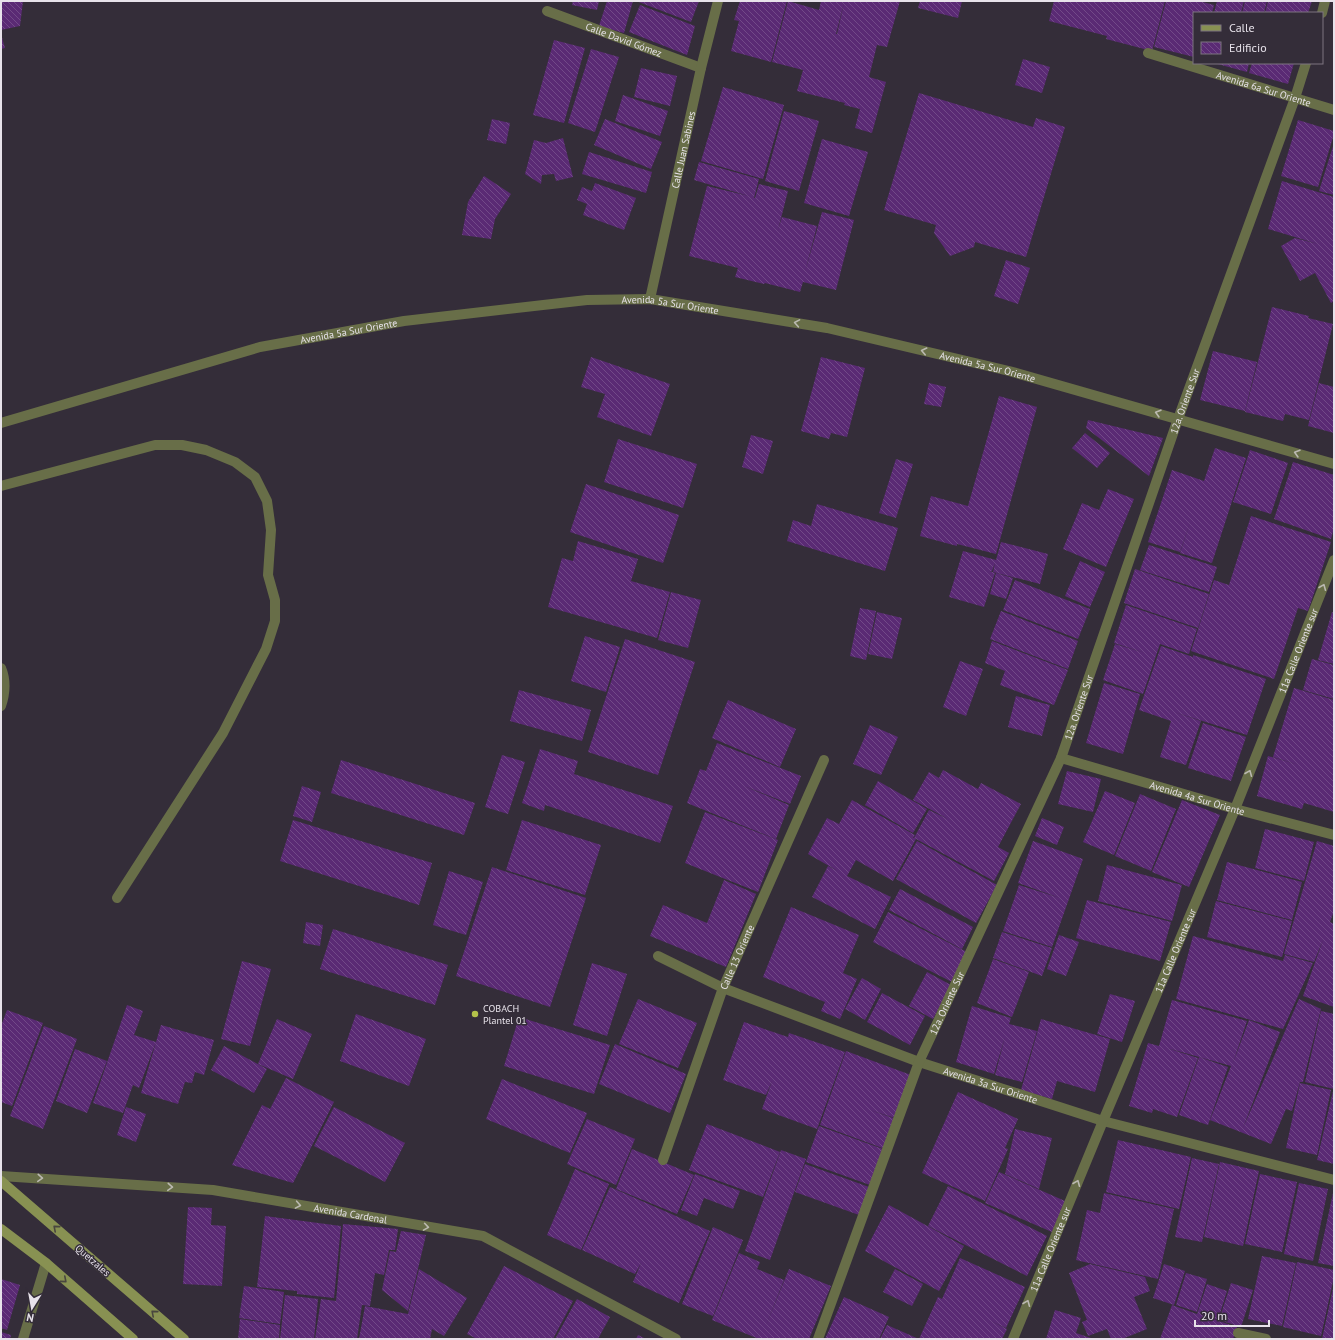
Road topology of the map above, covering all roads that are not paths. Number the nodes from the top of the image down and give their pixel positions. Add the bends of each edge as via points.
1 (718, 1) edge
2 (1325, 1) edge
3 (547, 11) dead end
4 (1322, 12) edge
5 (1148, 53) dead end
6 (1306, 64) edge
7 (701, 68) junction
8 (1295, 98) junction
9 (1334, 110) edge
10 (650, 299) junction
11 (1178, 419) junction
12 (1, 423) edge
13 (1334, 464) edge
14 (1, 486) edge
15 (1334, 560) edge
16 (1, 668) edge
17 (1, 706) edge
18 (1061, 758) junction
19 (824, 760) dead end
20 (1235, 809) junction
21 (1334, 835) edge
22 (118, 898) dead end
23 (658, 956) dead end
24 (723, 988) junction
25 (919, 1062) junction
26 (1103, 1121) junction
27 (663, 1160) dead end
28 (1, 1176) edge
29 (1334, 1180) edge
30 (1, 1181) edge
31 (1, 1229) edge
32 (46, 1264) junction
33 (1238, 1333) dead end
34 (23, 1339) edge
35 (133, 1339) edge
36 (184, 1339) edge
37 (676, 1339) edge
38 (818, 1339) edge
39 (1012, 1339) edge
40 (1266, 1339) edge

1 - 7 street, Calle Juan Sabines
2 - 4 street
3 - 7 street, Calle David Gómez
5 - 8 street, Avenida 6a Sur Oriente
6 - 8 street, 12a. Oriente Sur
7 - 10 street, Calle Juan Sabines
8 - 9 street, Avenida 6a Sur Oriente
8 - 11 street, 12a. Oriente Sur
11 -> 10 street, Avenida 5a Sur Oriente via 1009,371 827,328
10 - 12 street, Avenida 5a Sur Oriente via 587,300 404,322 260,347
13 -> 11 street, Avenida 5a Sur Oriente
11 - 18 street, 12a. Oriente Sur
14 - 22 street via 155,445 182,445 206,450 235,462 255,477 267,501 271,530 268,575 275,600 275,621 266,649 223,734
20 -> 15 street, 11a Calle Oriente sur
16 - 17 street via 4,696
18 - 20 street, Avenida 4a Sur Oriente
18 - 25 street, 12a. Oriente Sur
19 - 24 street, Calle 13 Oriente
20 - 21 street, Avenida 4a Sur Oriente
20 - 26 street, 11a Calle Oriente sur
23 - 24 street, Avenida 3a Sur Oriente
24 - 25 street, Avenida 3a Sur Oriente
24 - 27 street, Calle 13 Oriente
25 - 26 street, Avenida 3a Sur Oriente
25 - 38 street, 12a. Oriente Sur
26 - 29 street, Avenida 3a Sur Oriente
39 -> 26 street, 11a Calle Oriente sur
28 -> 37 street, Avenida Cardenal via 214,1190 483,1236
36 -> 30 main road, Quetzales
31 - 32 main road
32 - 34 street
32 -> 35 main road
33 - 40 street

